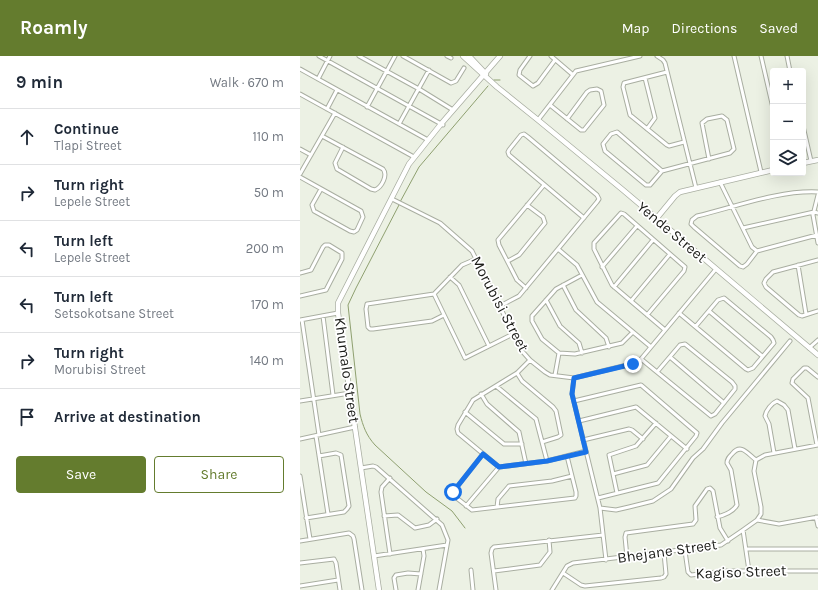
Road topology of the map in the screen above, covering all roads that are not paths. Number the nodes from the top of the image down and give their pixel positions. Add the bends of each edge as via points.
1 (319, 56) edge
2 (330, 56) edge
3 (359, 56) edge
4 (395, 56) edge
5 (403, 56) edge
6 (464, 56) edge
7 (469, 56) edge
8 (500, 56) edge
9 (503, 56) edge
10 (530, 56) edge
11 (550, 56) edge
12 (640, 56) edge
13 (657, 56) edge
14 (734, 56) edge
15 (761, 56) edge
16 (787, 56) edge
17 (625, 58) edge
18 (555, 60) junction
19 (328, 61) junction
20 (464, 68) dead end
21 (789, 68) edge
22 (300, 69) edge
23 (429, 70) junction
24 (387, 71) junction
25 (478, 71) junction
26 (667, 72) junction
27 (572, 74) junction
28 (485, 75) junction
29 (645, 78) junction
30 (318, 79) junction
31 (478, 82) junction
32 (377, 88) junction
33 (419, 89) junction
34 (337, 90) junction
35 (300, 94) edge
36 (772, 104) edge
37 (550, 105) junction
38 (409, 106) junction
39 (367, 107) junction
40 (327, 109) junction
41 (453, 110) junction
42 (334, 113) junction
43 (567, 119) junction
44 (538, 120) junction
45 (399, 124) junction
46 (441, 126) junction
47 (647, 129) junction
48 (322, 136) junction
49 (806, 139) edge
50 (428, 141) junction
51 (684, 142) junction
52 (343, 148) junction
53 (300, 149) edge
54 (311, 155) junction
55 (414, 157) junction
56 (709, 159) junction
57 (818, 160) edge
58 (811, 161) junction
59 (806, 162) edge
60 (690, 164) junction
61 (770, 170) edge
62 (662, 171) junction
63 (761, 172) junction
64 (300, 175) edge
65 (720, 182) junction
66 (544, 185) junction
67 (696, 188) junction
68 (321, 189) junction
69 (818, 192) edge
70 (818, 195) edge
71 (394, 200) junction
72 (527, 205) junction
73 (733, 207) junction
74 (814, 212) junction
75 (818, 213) edge
76 (584, 218) junction
77 (656, 219) junction
78 (637, 226) junction
79 (743, 228) junction
80 (816, 235) junction
81 (653, 240) junction
82 (818, 243) edge
83 (558, 249) junction
84 (757, 251) junction
85 (670, 254) junction
86 (476, 259) junction
87 (818, 260) edge
88 (508, 261) junction
89 (798, 265) junction
90 (602, 267) junction
91 (716, 269) junction
92 (300, 273) edge
93 (582, 275) junction
94 (450, 277) junction
95 (563, 284) junction
96 (614, 287) junction
97 (526, 288) junction
98 (434, 294) junction
99 (300, 296) edge
100 (546, 300) junction
101 (631, 301) junction
102 (500, 306) junction
103 (709, 311) junction
104 (818, 312) edge
105 (338, 313) junction
106 (680, 313) junction
107 (806, 314) junction
108 (647, 315) junction
109 (323, 316) junction
110 (444, 316) junction
111 (301, 320) edge
112 (696, 326) junction
113 (665, 330) junction
114 (633, 332) junction
115 (513, 334) junction
116 (818, 340) edge
117 (790, 341) dead end
118 (489, 346) junction
119 (610, 347) junction
120 (651, 347) junction
121 (809, 348) junction
122 (559, 352) junction
123 (582, 353) junction
124 (818, 355) edge
125 (762, 356) junction
126 (670, 357) junction
127 (641, 358) junction
128 (530, 360) junction
129 (658, 372) junction
130 (517, 374) junction
131 (555, 375) junction
132 (818, 377) edge
133 (574, 378) junction
134 (496, 386) junction
135 (350, 393) junction
136 (482, 394) junction
137 (334, 395) junction
138 (314, 399) junction
139 (300, 401) edge
140 (574, 401) junction
141 (724, 403) junction
142 (465, 412) junction
143 (579, 421) junction
144 (818, 422) edge
145 (656, 423) junction
146 (813, 423) junction
147 (355, 427) junction
148 (317, 435) junction
149 (671, 436) junction
150 (300, 438) edge
151 (643, 439) junction
152 (583, 440) junction
153 (542, 442) junction
154 (522, 444) junction
155 (817, 445) edge
156 (687, 449) junction
157 (795, 449) junction
158 (586, 452) junction
159 (774, 453) junction
160 (483, 454) junction
161 (319, 456) junction
162 (567, 456) junction
163 (756, 460) junction
164 (547, 461) junction
165 (526, 464) junction
166 (499, 467) junction
167 (361, 468) junction
168 (613, 474) junction
169 (300, 476) edge
170 (572, 476) junction
171 (390, 478) junction
172 (617, 493) junction
173 (598, 498) junction
174 (466, 506) junction
175 (498, 508) junction
176 (600, 508) junction
177 (328, 514) junction
178 (384, 516) junction
179 (817, 517) edge
180 (306, 518) junction
181 (718, 518) junction
182 (437, 519) junction
183 (757, 520) junction
184 (818, 526) edge
185 (743, 530) junction
186 (603, 535) junction
187 (310, 539) junction
188 (549, 540) junction
189 (300, 541) edge
190 (728, 541) junction
191 (448, 545) junction
192 (423, 549) junction
193 (746, 549) junction
194 (818, 549) edge
195 (685, 550) junction
196 (664, 553) junction
197 (390, 554) junction
198 (374, 556) junction
199 (627, 557) junction
200 (606, 560) junction
201 (300, 563) edge
202 (471, 570) dead end
203 (494, 571) junction
204 (749, 571) junction
205 (818, 571) edge
206 (563, 573) junction
207 (421, 574) junction
208 (338, 580) junction
209 (300, 586) edge
210 (340, 590) edge
211 (362, 590) edge
212 (379, 590) edge
213 (396, 590) edge
214 (418, 590) edge
215 (439, 590) edge
216 (474, 590) edge
217 (496, 590) edge
218 (552, 590) edge

1 - 19 street
2 - 19 street
3 - 24 street
4 - 24 street
5 - 23 street
6 - 25 street, Yende Street
7 - 28 street, Yende Street
8 - 28 street, Khumalo Street
9 - 28 street, Khumalo Street
10 - 18 street via 519,74 533,86
11 - 18 street
12 - 17 street
13 - 26 street via 664,61
14 - 63 street
15 - 36 street
16 - 21 street
17 - 27 street via 577,70
18 - 27 street
19 - 30 street
19 - 32 street
20 - 23 street via 453,83
22 - 30 street
23 - 33 street
24 - 32 street
24 - 33 street
25 - 28 street, Yende Street
25 - 31 street
26 - 29 street
26 - 51 street
27 - 37 street
28 - 31 street, Khumalo Street
28 - 44 street, Yende Street
28 - 46 street, Khumalo Street
29 - 47 street via 655,117
29 - 47 street via 625,82 623,85 630,113
30 - 34 street
31 - 41 street, Khumalo Street
32 - 38 street
32 - 39 street
33 - 38 street
33 - 41 street
34 - 39 street
34 - 40 street
35 - 40 street
37 - 43 street
37 - 44 street
38 - 45 street
38 - 46 street
39 - 45 street
40 - 42 street
41 - 46 street, Khumalo Street
42 - 48 street
42 - 55 street
43 - 43 street via 581,130 585,130 604,105 601,91 588,91
44 - 77 street, Yende Street
45 - 50 street
46 - 50 street, Khumalo Street
47 - 51 street via 668,146
48 - 52 street
48 - 54 street
49 - 58 street
50 - 55 street, Khumalo Street
51 - 60 street
52 - 52 street via 384,170 385,176 378,188 371,189 337,169 335,163
53 - 54 street
54 - 64 street
55 - 71 street, Khumalo Street
56 - 56 street via 730,154 734,150 727,120 722,116 707,119 702,123
56 - 60 street
57 - 58 street
58 - 59 street
60 - 62 street
60 - 67 street
61 - 63 street
62 - 62 street via 653,183 647,186 605,151 603,144 611,134 617,132
63 - 65 street
64 - 68 street
65 - 67 street
65 - 73 street
66 - 72 street
66 - 76 street
66 - 76 street via 509,155 509,150 521,135 526,135 597,195 597,202
67 - 77 street via 678,193
68 - 68 street via 362,212 363,217 357,230 350,231 314,211 312,205
69 - 73 street via 798,192
70 - 74 street
71 - 86 street, Morubisi Street via 443,225 470,249
71 - 105 street, Khumalo Street via 340,299
72 - 88 street via 498,238
72 - 88 street via 543,217 546,223 519,255
73 - 79 street
73 - 84 street via 697,216 692,219 691,224 742,267
74 - 75 street
74 - 79 street
74 - 80 street
76 - 83 street
77 - 91 street, Yende Street
78 - 81 street
78 - 90 street
78 - 90 street via 621,213 594,243
79 - 84 street via 752,247
80 - 82 street
80 - 84 street
81 - 85 street
81 - 96 street
83 - 93 street via 577,265
83 - 97 street
85 - 101 street
85 - 108 street via 685,268 684,271
86 - 94 street via 464,264
86 - 102 street, Morubisi Street
87 - 89 street
88 - 97 street via 517,280
89 - 107 street
89 - 107 street via 773,272 764,284 799,315
90 - 96 street
91 - 106 street, Morubisi Street
91 - 121 street, Yende Street
92 - 99 street via 311,270 325,245 342,253 342,259 326,290
93 - 95 street
93 - 114 street via 595,299
94 - 98 street
94 - 118 street via 459,286
95 - 100 street
95 - 119 street via 577,312 606,338
96 - 101 street
97 - 102 street via 517,297
98 - 110 street
98 - 110 street via 367,304 369,328 430,321
100 - 122 street via 533,315 532,321 543,341
100 - 123 street via 560,326 579,343
101 - 108 street
102 - 115 street, Morubisi Street
103 - 112 street
103 - 125 street
103 - 125 street via 722,298 743,313 774,340 773,345
104 - 107 street
105 - 109 street
105 - 135 street, Khumalo Street
106 - 112 street
106 - 113 street, Morubisi Street
108 - 113 street
109 - 111 street
109 - 137 street
110 - 118 street via 465,358
111 - 138 street
112 - 125 street via 746,369 752,368
113 - 120 street, Morubisi Street
114 - 119 street via 624,342
114 - 120 street
115 - 118 street
115 - 128 street, Morubisi Street
116 - 121 street
117 - 176 street via 693,458 671,489 653,501 616,510
119 - 123 street
120 - 127 street, Morubisi Street
121 - 124 street, Yende Street
122 - 123 street
122 - 131 street
126 - 129 street
126 - 141 street
126 - 141 street via 682,344 686,344 732,382 735,390
127 - 129 street
127 - 133 street, Morubisi Street via 630,365
128 - 130 street
128 - 131 street, Morubisi Street via 546,372
129 - 141 street via 709,416 714,415
130 - 134 street
130 - 153 street via 556,411 561,435
131 - 133 street, Morubisi Street
132 - 146 street via 804,368 792,382 792,385 808,398
133 - 140 street
134 - 136 street
134 - 153 street via 536,419
135 - 137 street
135 - 147 street, Khumalo Street
136 - 142 street via 472,401
136 - 154 street via 486,404 518,431
137 - 138 street
138 - 139 street
138 - 148 street
140 - 143 street
140 - 156 street via 641,385 697,433
142 - 154 street via 504,444
142 - 160 street via 457,427 458,432
143 - 145 street via 634,407
143 - 152 street
144 - 146 street
145 - 149 street
145 - 151 street
146 - 155 street
147 - 148 street
147 - 167 street, Khumalo Street
148 - 150 street
148 - 161 street
149 - 156 street
149 - 168 street via 647,465
151 - 152 street via 629,429
151 - 168 street via 635,447 611,454 609,458
152 - 158 street
153 - 164 street
154 - 165 street
155 - 157 street
156 - 172 street via 660,482
157 - 159 street
157 - 159 street via 788,410 777,401 765,416
158 - 162 street
158 - 173 street
159 - 163 street
160 - 166 street
160 - 174 street via 453,492
161 - 177 street
161 - 177 street via 336,453 341,455 345,480 347,510
162 - 164 street
162 - 170 street
163 - 181 street via 740,448 728,459 726,463 731,470 737,505
163 - 183 street via 754,471 762,510
164 - 165 street
165 - 166 street
166 - 174 street
167 - 171 street via 374,466
167 - 198 street, Khumalo Street
168 - 172 street
169 - 180 street
170 - 175 street via 509,486 498,499
170 - 175 street via 576,494 573,499
171 - 178 street via 381,489
171 - 182 street
172 - 173 street
173 - 176 street
174 - 175 street via 474,510
176 - 186 street
177 - 180 street
178 - 182 street via 398,515 415,528 429,525
178 - 197 street
179 - 183 street via 777,524
179 - 184 street
180 - 187 street
181 - 190 street via 720,530
181 - 199 street via 713,491 708,488 695,506 696,520 693,524 626,533
182 - 191 street via 448,536
183 - 185 street, Bhejane Street
185 - 190 street, Bhejane Street
185 - 193 street
186 - 188 street
186 - 200 street
187 - 189 street
187 - 211 street via 349,534 353,536
188 - 203 street via 550,552 540,566
188 - 203 street via 494,547 491,551
190 - 195 street, Bhejane Street via 717,547
191 - 192 street
191 - 215 street
192 - 197 street
192 - 207 street
193 - 194 street
193 - 204 street
195 - 196 street, Bhejane Street
195 - 204 street, Kagiso Street via 687,570 690,574
196 - 199 street, Bhejane Street
196 - 206 street via 666,574 661,578 585,586
197 - 198 street
198 - 212 street, Khumalo Street
199 - 200 street, Bhejane Street
200 - 206 street, Bhejane Street via 573,563
201 - 208 street via 334,559
202 - 216 street
203 - 217 street
204 - 205 street, Kagiso Street
206 - 218 street, Bhejane Street
207 - 213 street via 396,575
207 - 214 street
208 - 209 street
208 - 210 street

